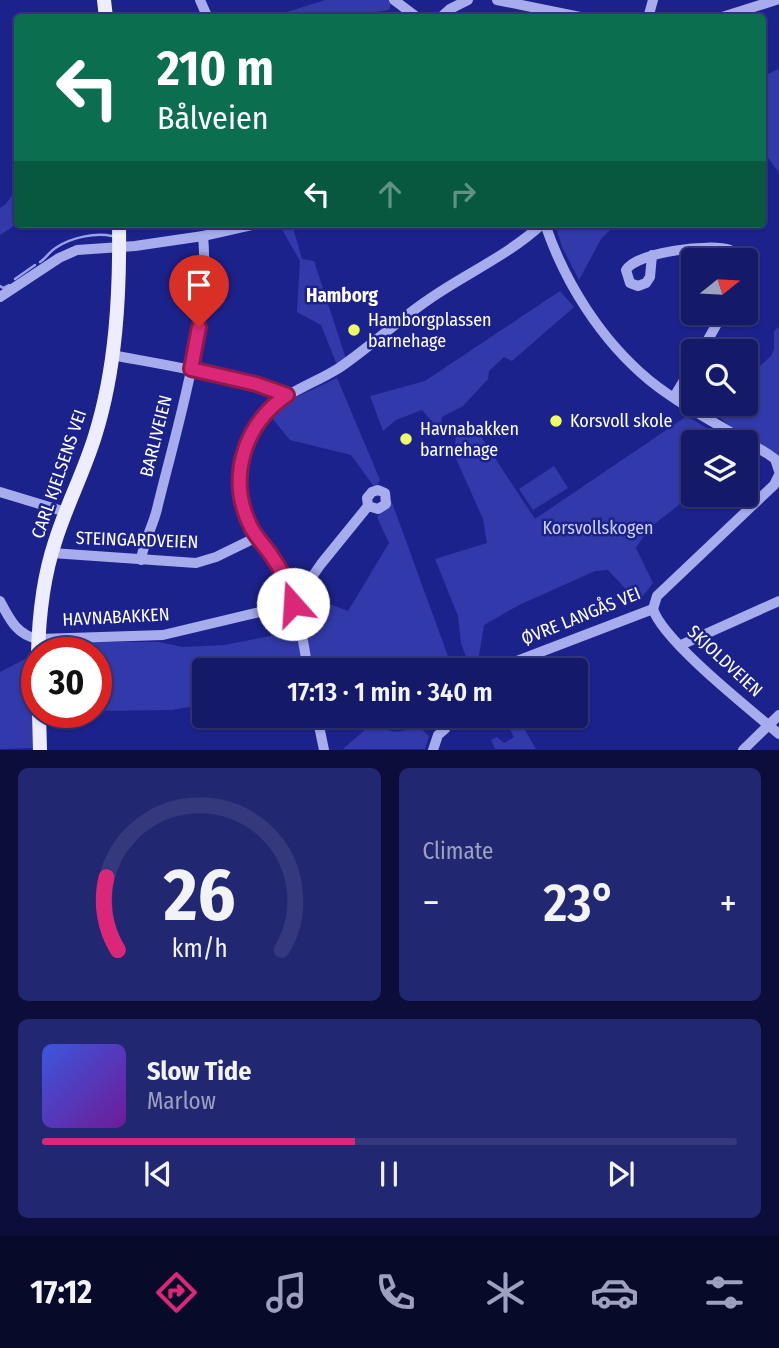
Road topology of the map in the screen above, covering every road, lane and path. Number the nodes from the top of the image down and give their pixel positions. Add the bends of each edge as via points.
1 (394, 0) edge
2 (468, 0) edge
3 (497, 0) edge
4 (776, 0) edge
5 (526, 12) edge
6 (413, 14) edge
7 (444, 14) edge
8 (546, 14) edge
9 (732, 14) edge
10 (119, 228) edge
11 (239, 228) edge
12 (540, 228) edge
13 (546, 228) edge
14 (203, 236) junction
15 (119, 246) junction
16 (681, 251) edge
17 (652, 255) dead end
18 (0, 297) edge
19 (112, 355) junction
20 (191, 369) junction
21 (681, 386) edge
22 (287, 395) junction
23 (674, 397) junction
24 (779, 473) edge
25 (0, 492) edge
26 (368, 506) dead end
27 (66, 512) junction
28 (257, 537) junction
29 (52, 553) junction
30 (141, 560) junction
31 (0, 601) edge
32 (779, 601) edge
33 (293, 604) junction
34 (653, 609) junction
35 (29, 637) edge
36 (39, 637) edge
37 (112, 639) edge
38 (681, 645) junction
39 (305, 658) edge
40 (525, 658) edge
41 (779, 715) edge
42 (769, 725) junction
43 (39, 728) edge
44 (319, 728) edge
45 (445, 729) dead end
46 (779, 734) edge
47 (40, 750) edge
48 (324, 750) edge
49 (433, 750) edge
50 (743, 750) edge

1 - 6 street
2 - 7 street
3 - 5 street
4 - 9 street
5 - 8 street
10 - 15 main road, CARL KJELSENS VEI
11 - 14 street
12 - 22 street via 426,300 346,363
13 - 23 street via 579,298 599,326 638,370
14 - 15 street
14 - 20 street, BARLIVEIEN via 202,306
15 - 18 street via 69,253
15 - 19 main road, CARL KJELSENS VEI
16 - 17 street
19 - 20 street
19 - 27 main road, CARL KJELSENS VEI via 95,437
20 - 22 street
20 - 30 street, BARLIVEIEN
21 - 23 street
22 - 28 street via 259,420 242,457 242,499
23 - 24 street via 768,454
24 - 34 street, ØVRE LANGÅS VEI via 774,485 657,596
25 - 27 street
26 - 33 street
27 - 29 main road, CARL KJELSENS VEI
28 - 30 street, STEINGARDVEIEN via 205,561
28 - 33 street via 284,576
29 - 30 street, STEINGARDVEIEN
29 - 36 main road, CARL KJELSENS VEI
31 - 35 street, HAVNABAKKEN via 13,624
32 - 38 street
33 - 37 street, HAVNABAKKEN via 163,635
33 - 39 street
34 - 38 street, SKJOLDVEIEN
34 - 40 street, ØVRE LANGÅS VEI
38 - 42 street, SKJOLDVEIEN
41 - 42 street
42 - 46 street, SKJOLDVEIEN
42 - 50 street
43 - 47 main road
44 - 48 street
45 - 49 street

